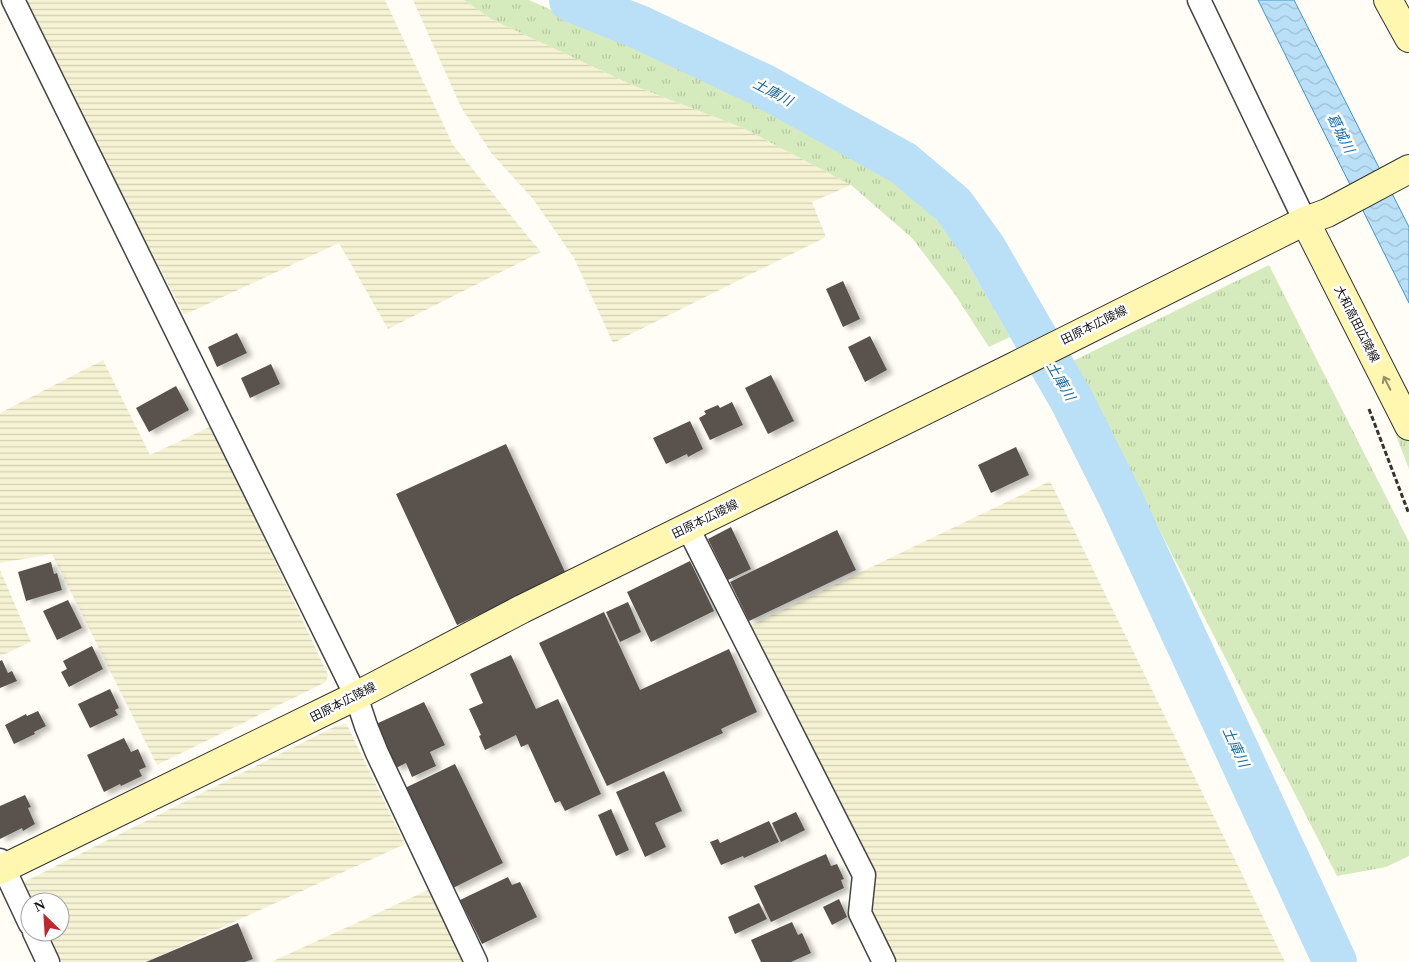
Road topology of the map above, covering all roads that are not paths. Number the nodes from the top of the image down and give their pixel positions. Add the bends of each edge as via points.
1 (13, 0) edge
2 (1199, 0) edge
3 (1388, 0) edge
4 (1409, 38) edge
5 (1409, 169) edge
6 (1316, 217) junction
7 (1409, 426) edge
8 (688, 528) junction
9 (356, 696) junction
10 (1, 866) edge
11 (20, 904) edge
12 (39, 942) edge
13 (48, 962) edge
14 (476, 962) edge
15 (884, 962) edge

1 - 9 street
2 - 6 street
3 - 4 main road
5 - 6 main road, 田原本広陵線
7 -> 6 main road, 大和高田広陵線
6 - 8 main road, 田原本広陵線
8 - 9 main road, 田原本広陵線 via 522,609
8 - 15 street via 864,874 860,913
9 - 10 main road, 田原本広陵線
9 - 14 street via 377,754
10 - 11 street
12 - 13 street

